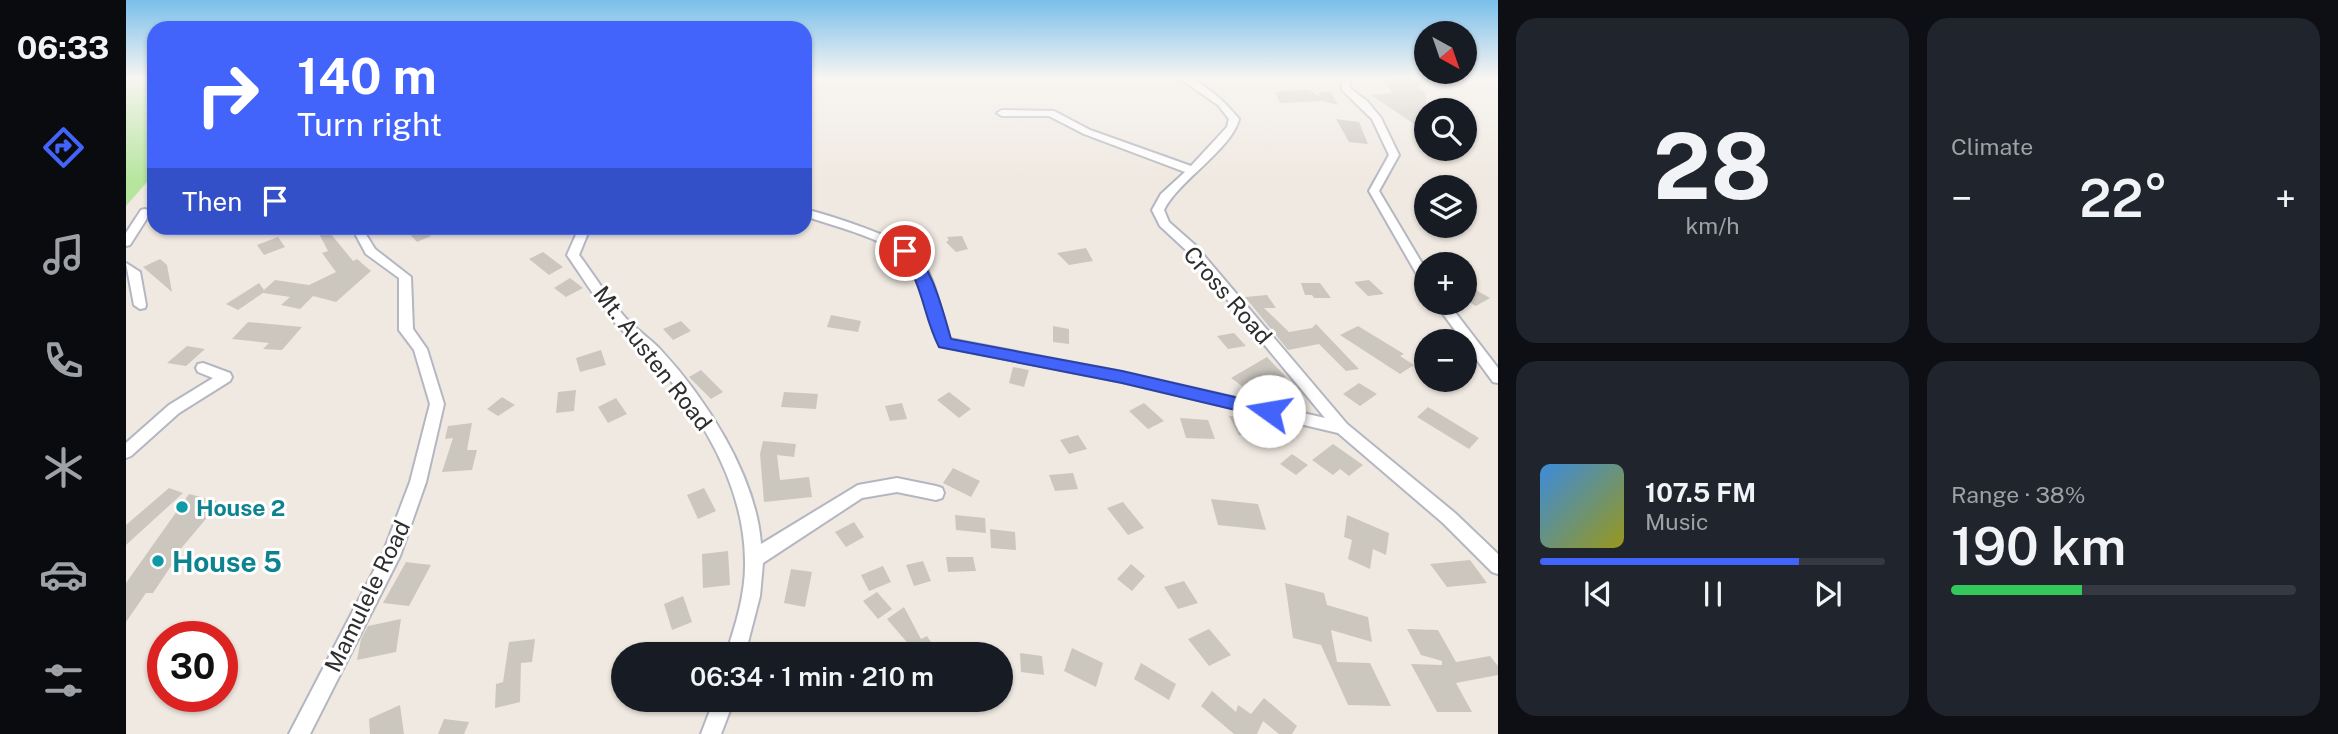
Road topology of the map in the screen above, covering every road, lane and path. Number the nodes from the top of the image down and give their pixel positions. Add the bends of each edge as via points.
1 (1229, 112) edge
2 (1372, 112) edge
3 (1002, 113) dead end
4 (1193, 171) junction
5 (812, 215) edge
6 (126, 230) edge
7 (360, 235) edge
8 (581, 235) edge
9 (126, 242) edge
10 (1414, 259) edge
11 (126, 267) edge
12 (140, 305) dead end
13 (1450, 315) edge
14 (203, 368) dead end
15 (1498, 379) edge
16 (1342, 428) junction
17 (126, 452) edge
18 (936, 493) dead end
19 (755, 558) junction
20 (1498, 566) edge
21 (739, 642) edge
22 (719, 712) edge
23 (299, 734) edge
24 (711, 734) edge

1 - 4 street, Cross Road via 1234,119 1232,128
2 - 10 street via 1385,129 1394,155 1374,191
3 - 4 street via 1051,113 1087,132
4 - 16 street, Cross Road via 1158,210 1164,224 1191,247
5 - 16 street via 914,258 945,343 1122,377
6 - 9 street via 145,212
7 - 23 street, Mamulele Road via 370,251 405,277 406,330 421,349 437,404 418,482 391,556
8 - 19 street, Mt. Austen Road via 573,255 620,320 654,352 702,413 731,466 748,513
11 - 12 street via 134,272
13 - 15 street
14 - 17 street via 225,377 174,409
16 - 20 street, Cross Road
18 - 19 street via 897,485 858,492
19 - 21 street, Mt. Austen Road
22 - 24 street

